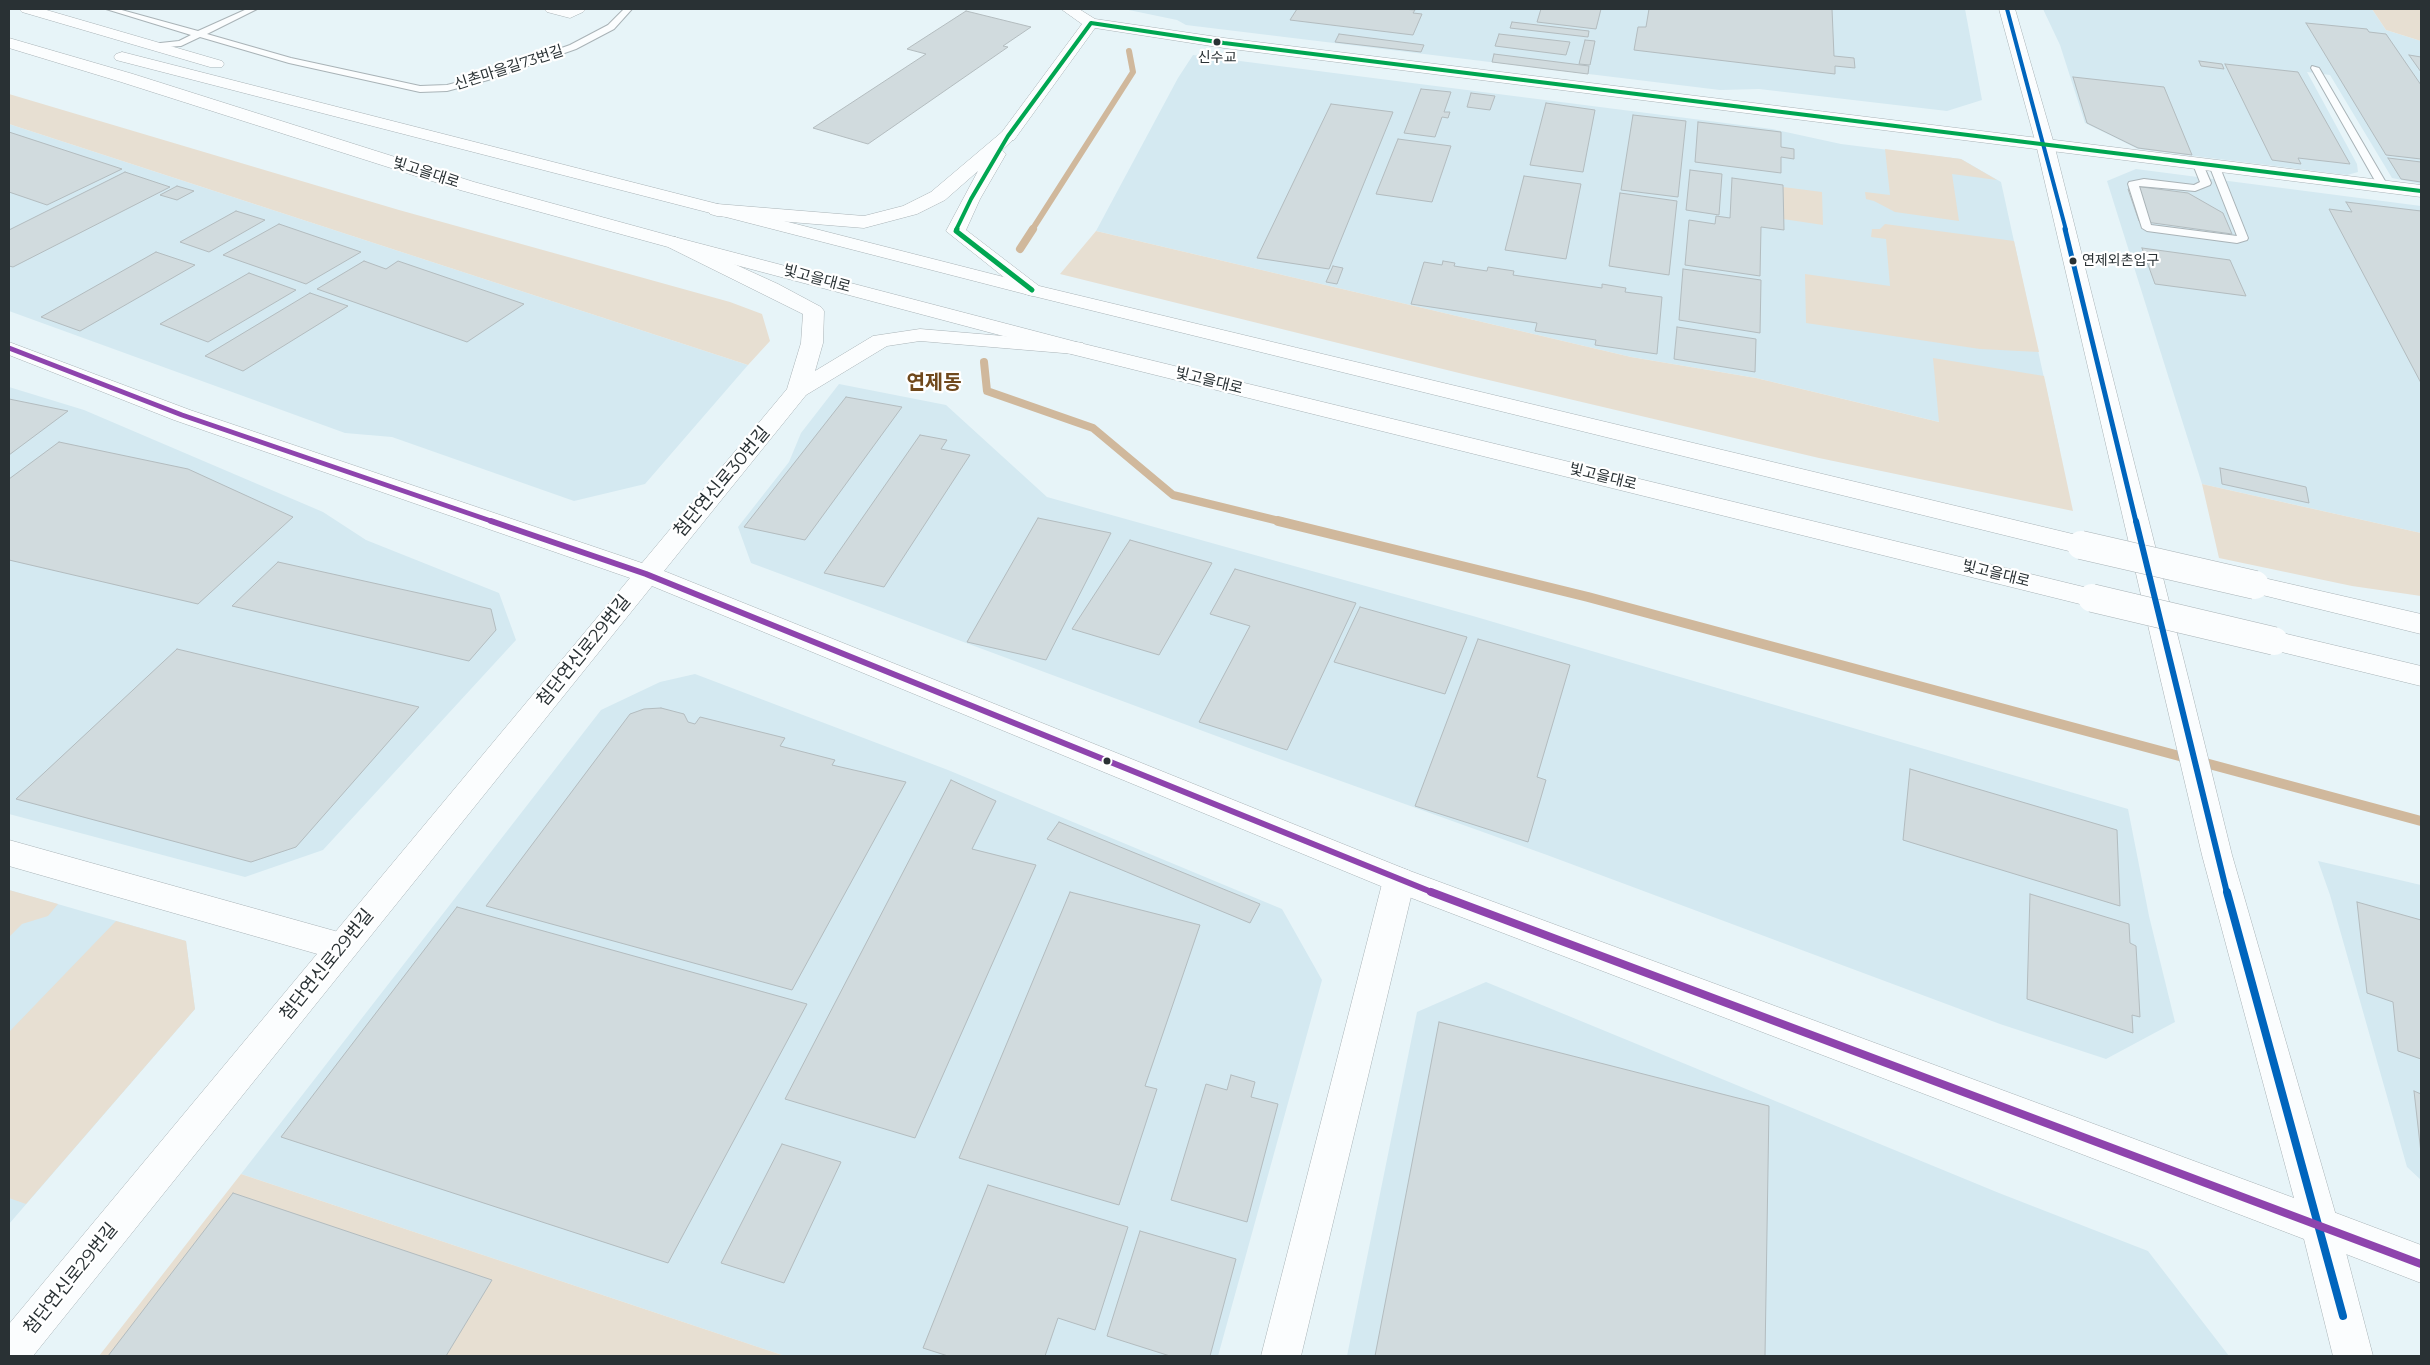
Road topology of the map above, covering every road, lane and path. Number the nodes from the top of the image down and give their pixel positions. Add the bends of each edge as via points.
1 (27, 9) edge
2 (110, 9) edge
3 (253, 9) edge
4 (552, 9) edge
5 (578, 9) edge
6 (628, 9) edge
7 (1069, 9) edge
8 (2008, 9) edge
9 (1091, 23) junction
10 (9, 25) edge
11 (198, 35) junction
12 (9, 43) edge
13 (154, 46) junction
14 (2315, 68) dead end
15 (148, 103) dead end
16 (1008, 136) junction
17 (2045, 144) junction
18 (513, 158) junction
19 (2205, 164) junction
20 (466, 186) junction
21 (2383, 186) junction
22 (2421, 191) edge
23 (713, 210) junction
24 (675, 243) junction
25 (1032, 290) junction
26 (9, 348) edge
27 (1079, 349) junction
28 (798, 390) junction
29 (646, 574) junction
30 (2421, 624) edge
31 (2421, 676) edge
32 (9, 853) edge
33 (1398, 880) junction
34 (342, 947) junction
35 (2320, 1226) junction
36 (2421, 1264) edge
37 (9, 1355) edge
38 (1281, 1356) edge
39 (2353, 1356) edge

1 - 13 main road
2 - 11 lane, 신촌마을길73번길
3 - 11 lane
4 - 5 main road via 570,13
6 - 11 lane, 신촌마을길73번길 via 611,27 573,47 447,88 420,89 289,60
7 - 9 main road
8 - 17 main road
9 - 16 main road
9 - 17 main road via 1224,43
10 - 18 main road, 빛고을대로 via 152,66
11 - 13 lane via 181,43
12 - 20 main road, 빛고을대로
13 - 18 main road
14 - 21 lane
15 - 20 main road
16 - 23 main road via 938,196 910,210 864,222
16 - 25 main road via 956,231
17 - 19 main road
17 - 35 main road via 2217,855
18 - 23 main road, 빛고을대로
19 - 19 lane via 2206,183 2195,188 2144,182 2133,184 2147,228 2236,240 2242,238
19 - 21 main road
20 - 24 main road, 빛고을대로
21 - 22 main road
23 - 25 main road, 빛고을대로
24 - 27 main road, 빛고을대로
24 - 28 main road via 814,312 812,343
25 - 30 main road, 빛고을대로, bridge via 2081,545
26 - 29 main road via 182,416
27 - 28 main road via 920,335 881,341
27 - 31 main road, 빛고을대로, bridge
28 - 29 main road, 첨단연신로30번길
29 - 33 main road
29 - 34 main road, 첨단연신로29번길
32 - 34 main road
33 - 35 main road
33 - 38 main road
34 - 37 main road, 첨단연신로29번길
35 - 36 main road
35 - 39 main road

